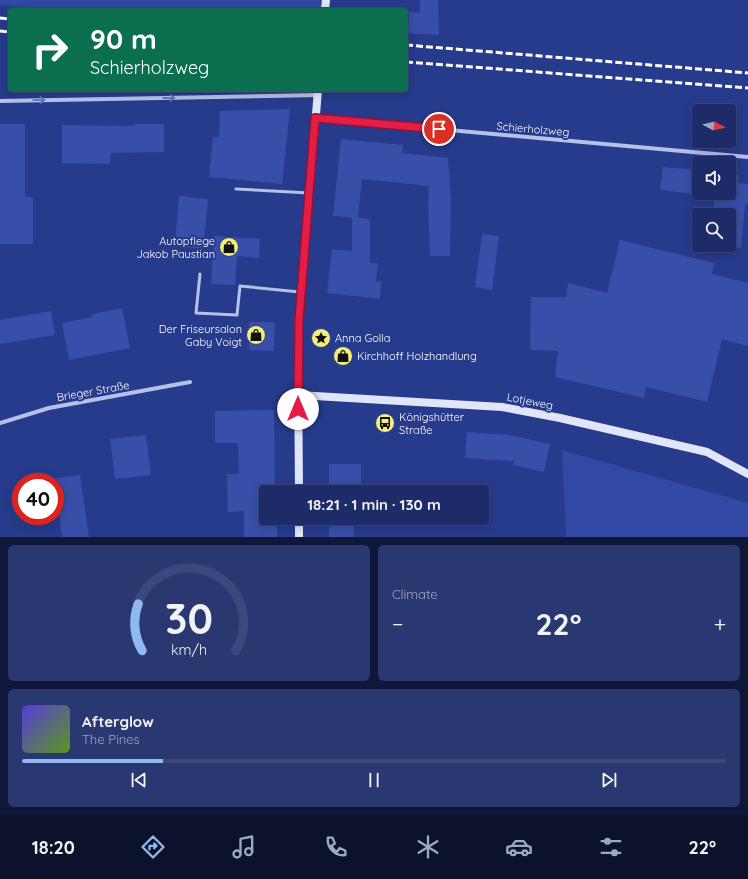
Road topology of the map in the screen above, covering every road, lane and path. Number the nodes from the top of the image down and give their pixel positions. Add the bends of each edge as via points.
1 (318, 92) edge
2 (0, 101) edge
3 (315, 118) junction
4 (748, 157) edge
5 (236, 189) dead end
6 (309, 193) junction
7 (200, 274) dead end
8 (302, 292) junction
9 (190, 382) dead end
10 (298, 395) junction
11 (0, 423) edge
12 (748, 474) edge
13 (299, 485) edge
14 (299, 525) edge
15 (299, 537) edge

2 -> 1 street
1 - 3 street
3 - 4 street, Schierholzweg
3 - 6 street
5 - 6 lane
6 - 8 street
7 - 8 lane via 196,313 237,315 240,286
8 - 10 street
9 - 11 street, Brieger Straße via 49,408
10 - 12 street, Lotjeweg via 502,407 707,452
10 - 13 street
14 - 15 street

